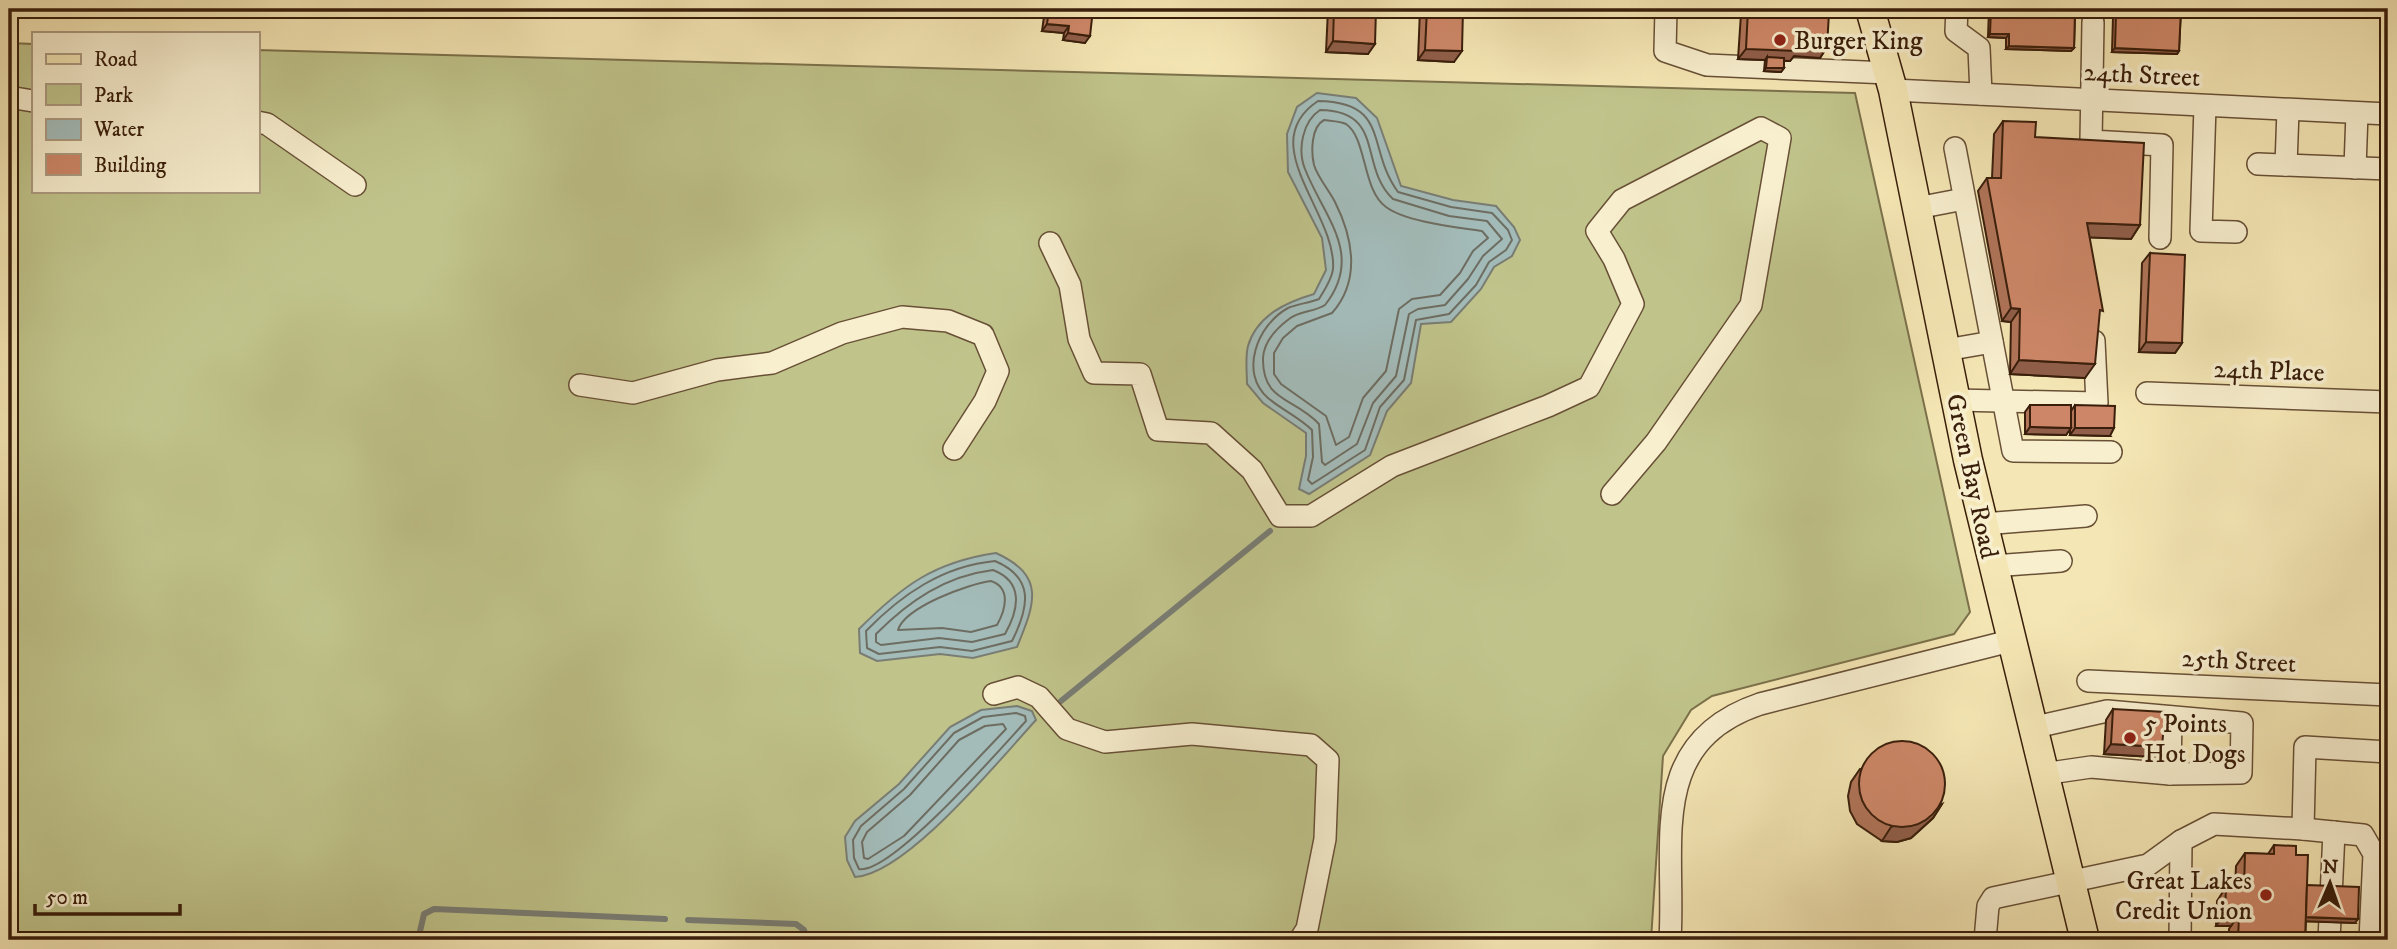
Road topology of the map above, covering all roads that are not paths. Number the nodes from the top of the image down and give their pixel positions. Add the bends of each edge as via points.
1 (1666, 9) edge
2 (1870, 9) edge
3 (1957, 9) edge
4 (2093, 22) dead end
5 (1890, 82) junction
6 (1981, 94) junction
7 (9, 97) edge
8 (2092, 100) junction
9 (32, 101) edge
10 (2206, 106) junction
11 (2288, 110) junction
12 (2357, 113) junction
13 (2388, 114) edge
14 (259, 122) edge
15 (1955, 148) dead end
16 (2258, 164) dead end
17 (2286, 165) junction
18 (2355, 168) junction
19 (2388, 169) edge
20 (355, 185) dead end
21 (1964, 199) junction
22 (1917, 208) junction
23 (2236, 232) dead end
24 (2160, 238) dead end
25 (1050, 243) dead end
26 (2094, 341) edge
27 (1992, 342) junction
28 (1946, 350) junction
29 (580, 385) dead end
30 (2147, 393) dead end
31 (1955, 400) junction
32 (2003, 401) junction
33 (2388, 402) edge
34 (954, 450) dead end
35 (2111, 452) dead end
36 (1612, 494) dead end
37 (2086, 516) dead end
38 (1983, 524) junction
39 (2061, 561) dead end
40 (1993, 566) junction
41 (2011, 641) junction
42 (2088, 681) dead end
43 (994, 694) dead end
44 (2388, 695) edge
45 (2171, 717) junction
46 (2031, 728) junction
47 (2388, 752) edge
48 (2043, 774) junction
49 (2170, 774) junction
50 (2303, 829) junction
51 (2334, 832) junction
52 (2181, 841) junction
53 (2070, 883) junction
54 (1300, 940) edge
55 (1670, 940) edge
56 (1985, 940) edge
57 (2085, 940) edge
58 (2180, 940) edge
59 (2329, 940) edge
60 (2370, 940) edge

1 - 5 street, 24th Street via 1665,51 1707,65
2 - 5 main road, Green Bay Road
3 - 6 street via 1956,31 1979,48
4 - 8 street
5 - 6 street, 24th Street
5 - 22 main road, Green Bay Road
6 - 8 street, 24th Street
7 - 9 street
8 - 10 street, 24th Street
8 - 24 street via 2091,141 2162,145
10 - 11 street, 24th Street
10 - 23 street via 2201,231
11 - 12 street, 24th Street
11 - 17 street
12 - 13 street, 24th Street
12 - 18 street
14 - 20 street
15 - 21 street
16 - 17 street
17 - 18 street
18 - 19 street
21 - 22 street
21 - 27 street
22 - 28 main road, Green Bay Road
25 - 36 street via 1070,285 1079,339 1094,373 1140,374 1158,430 1211,433 1252,470 1280,516 1311,516 1392,466 1589,387 1633,304 1597,230 1622,200 1761,128 1780,138 1751,305 1656,442
26 - 32 street via 2096,403
27 - 28 street
27 - 32 street
28 - 31 main road, Green Bay Road
29 - 34 street via 633,393 717,370 772,363 842,333 902,317 948,321 984,335 998,371
30 - 33 street, 24th Place
31 - 32 street
31 - 38 main road, Green Bay Road
32 - 35 street via 2013,452
37 - 38 street
38 - 40 main road, Green Bay Road
39 - 40 street
40 - 41 main road, Green Bay Road
41 - 46 main road, Green Bay Road
41 - 55 street via 1760,704 1729,717 1700,739 1678,773
42 - 44 street, 25th Street
43 - 54 street via 1018,687 1039,697 1067,729 1105,742 1192,734 1311,745 1328,760 1325,839 1307,929
45 - 46 street via 2107,711
45 - 49 street
45 - 49 street via 2242,723 2241,774
46 - 48 main road, Green Bay Road
47 - 50 street via 2305,747
48 - 49 street via 2091,767
48 - 53 main road, Green Bay Road
50 - 51 street
50 - 52 street via 2214,824
51 - 59 street
51 - 60 street via 2363,835 2374,854
52 - 53 street via 2148,865
52 - 58 street
53 - 56 street via 1993,898
53 - 57 main road, Green Bay Road

